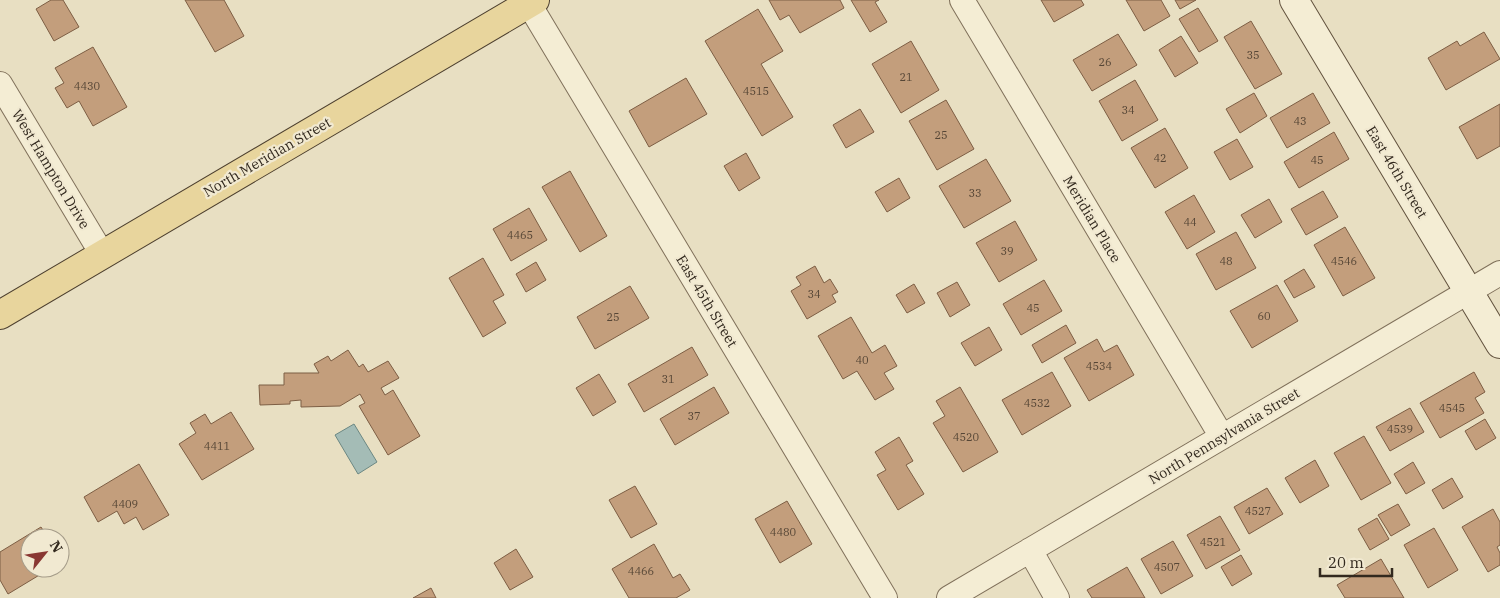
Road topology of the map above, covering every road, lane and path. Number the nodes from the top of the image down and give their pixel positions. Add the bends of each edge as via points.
1 (962, 0) edge
2 (1294, 0) edge
3 (532, 2) edge
4 (0, 84) edge
5 (102, 254) junction
6 (1500, 273) edge
7 (1468, 291) junction
8 (0, 315) edge
9 (1500, 344) edge
10 (1222, 437) junction
11 (1030, 550) junction
12 (885, 598) edge
13 (948, 598) edge
14 (1057, 598) edge

1 - 10 street, Meridian Place
2 - 7 main road, East 46th Street
3 - 5 main road, North Meridian Street
3 - 12 street, East 45th Street
4 - 5 street, West Hampton Drive
5 - 8 main road, North Meridian Street
6 - 7 street, North Pennsylvania Street
7 - 9 main road, East 46th Street
7 - 10 street, North Pennsylvania Street
10 - 11 street, North Pennsylvania Street
11 - 13 street, North Pennsylvania Street
11 - 14 street

